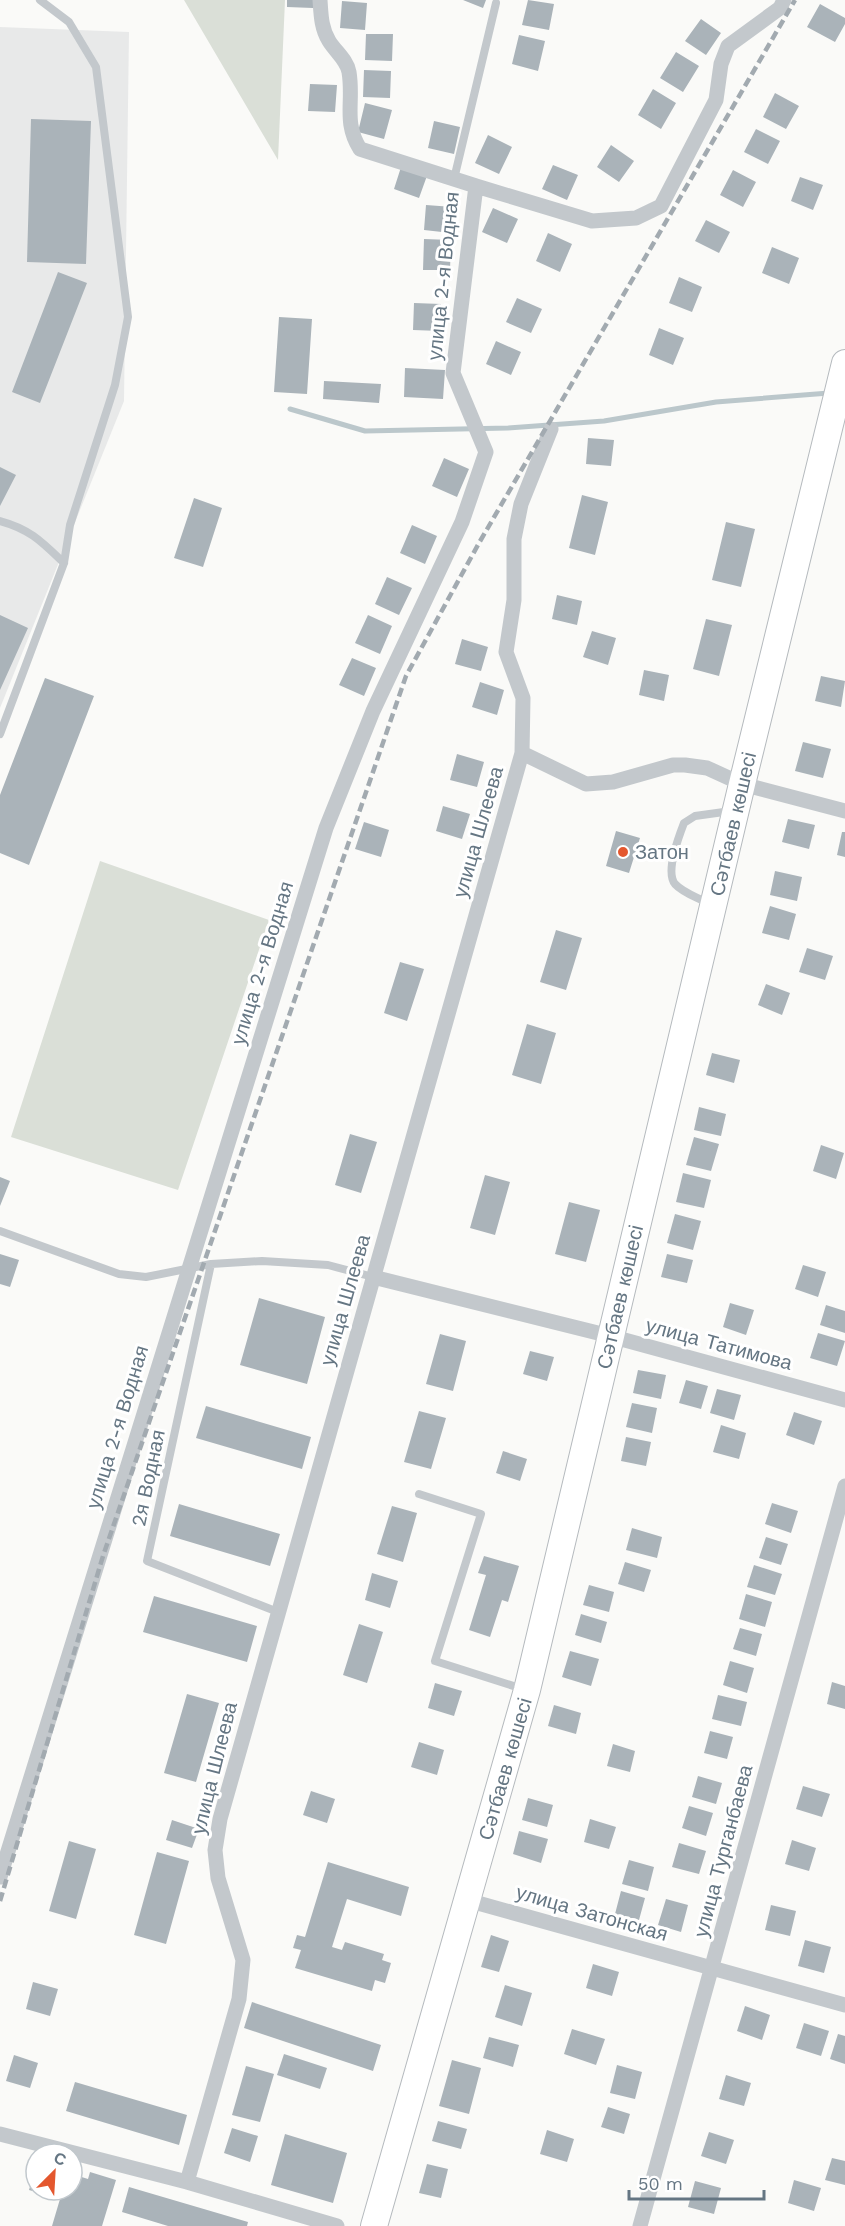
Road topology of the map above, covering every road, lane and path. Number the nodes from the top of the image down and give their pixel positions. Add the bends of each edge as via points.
1 (40, 0) edge
2 (320, 0) edge
3 (784, 0) edge
4 (496, 3) dead end
5 (454, 179) junction
6 (476, 186) junction
7 (845, 363) edge
8 (551, 429) dead end
9 (0, 521) edge
10 (64, 563) junction
11 (0, 734) edge
12 (522, 753) junction
13 (742, 784) junction
14 (736, 811) junction
15 (845, 811) edge
16 (713, 906) junction
17 (0, 1231) edge
18 (211, 1264) junction
19 (188, 1269) junction
20 (373, 1277) junction
21 (610, 1336) junction
22 (845, 1400) edge
23 (845, 1486) edge
24 (419, 1494) dead end
25 (278, 1612) junction
26 (527, 1690) junction
27 (0, 1877) edge
28 (467, 1900) junction
29 (713, 1968) junction
30 (845, 2005) edge
31 (0, 2134) edge
32 (187, 2182) junction
33 (337, 2226) edge
34 (375, 2226) edge
35 (640, 2226) edge

1 - 10 lane via 69,21 96,67 128,317 116,385 70,525
2 - 5 street, улица 2-я Водная via 328,40 349,70 350,126 360,149
3 - 6 street via 780,8 728,46 716,100 661,206 636,218 592,221
4 - 5 lane
5 - 6 street, улица 2-я Водная
6 - 19 street, улица 2-я Водная via 453,373 486,452 462,522 373,711 326,828
7 - 13 main road, Сәтбаев көшесі
8 - 12 street, улица Шлеева via 521,504 514,539 514,600 506,652 523,698
9 - 10 lane via 20,526
10 - 11 lane
12 - 13 street via 586,784 613,782 686,765 707,768
12 - 20 street, улица Шлеева
13 - 14 main road, Сәтбаев көшесі
13 - 15 street
14 - 16 main road, Сәтбаев көшесі
14 - 16 lane via 695,816 684,823 672,864 675,884
16 - 21 main road, Сәтбаев көшесі
17 - 19 lane via 119,1274 146,1277
18 - 19 lane
18 - 20 lane via 262,1261 328,1265
18 - 25 lane, 2я Водная via 147,1561
19 - 27 street, улица 2-я Водная
20 - 21 street, улица Татимова
20 - 25 street, улица Шлеева
21 - 22 street, улица Татимова
21 - 26 main road, Сәтбаев көшесі
23 - 29 street, улица Турганбаева
24 - 26 lane via 482,1514 435,1661
25 - 32 street, улица Шлеева via 220,1819 215,1850 218,1878 243,1960 239,1999
26 - 28 main road, Сәтбаев көшесі
28 - 29 street, улица Затонская
28 - 34 main road, Сәтбаев көшесі
29 - 30 street, улица Затонская
29 - 35 street, улица Турганбаева
31 - 32 street
32 - 33 street

